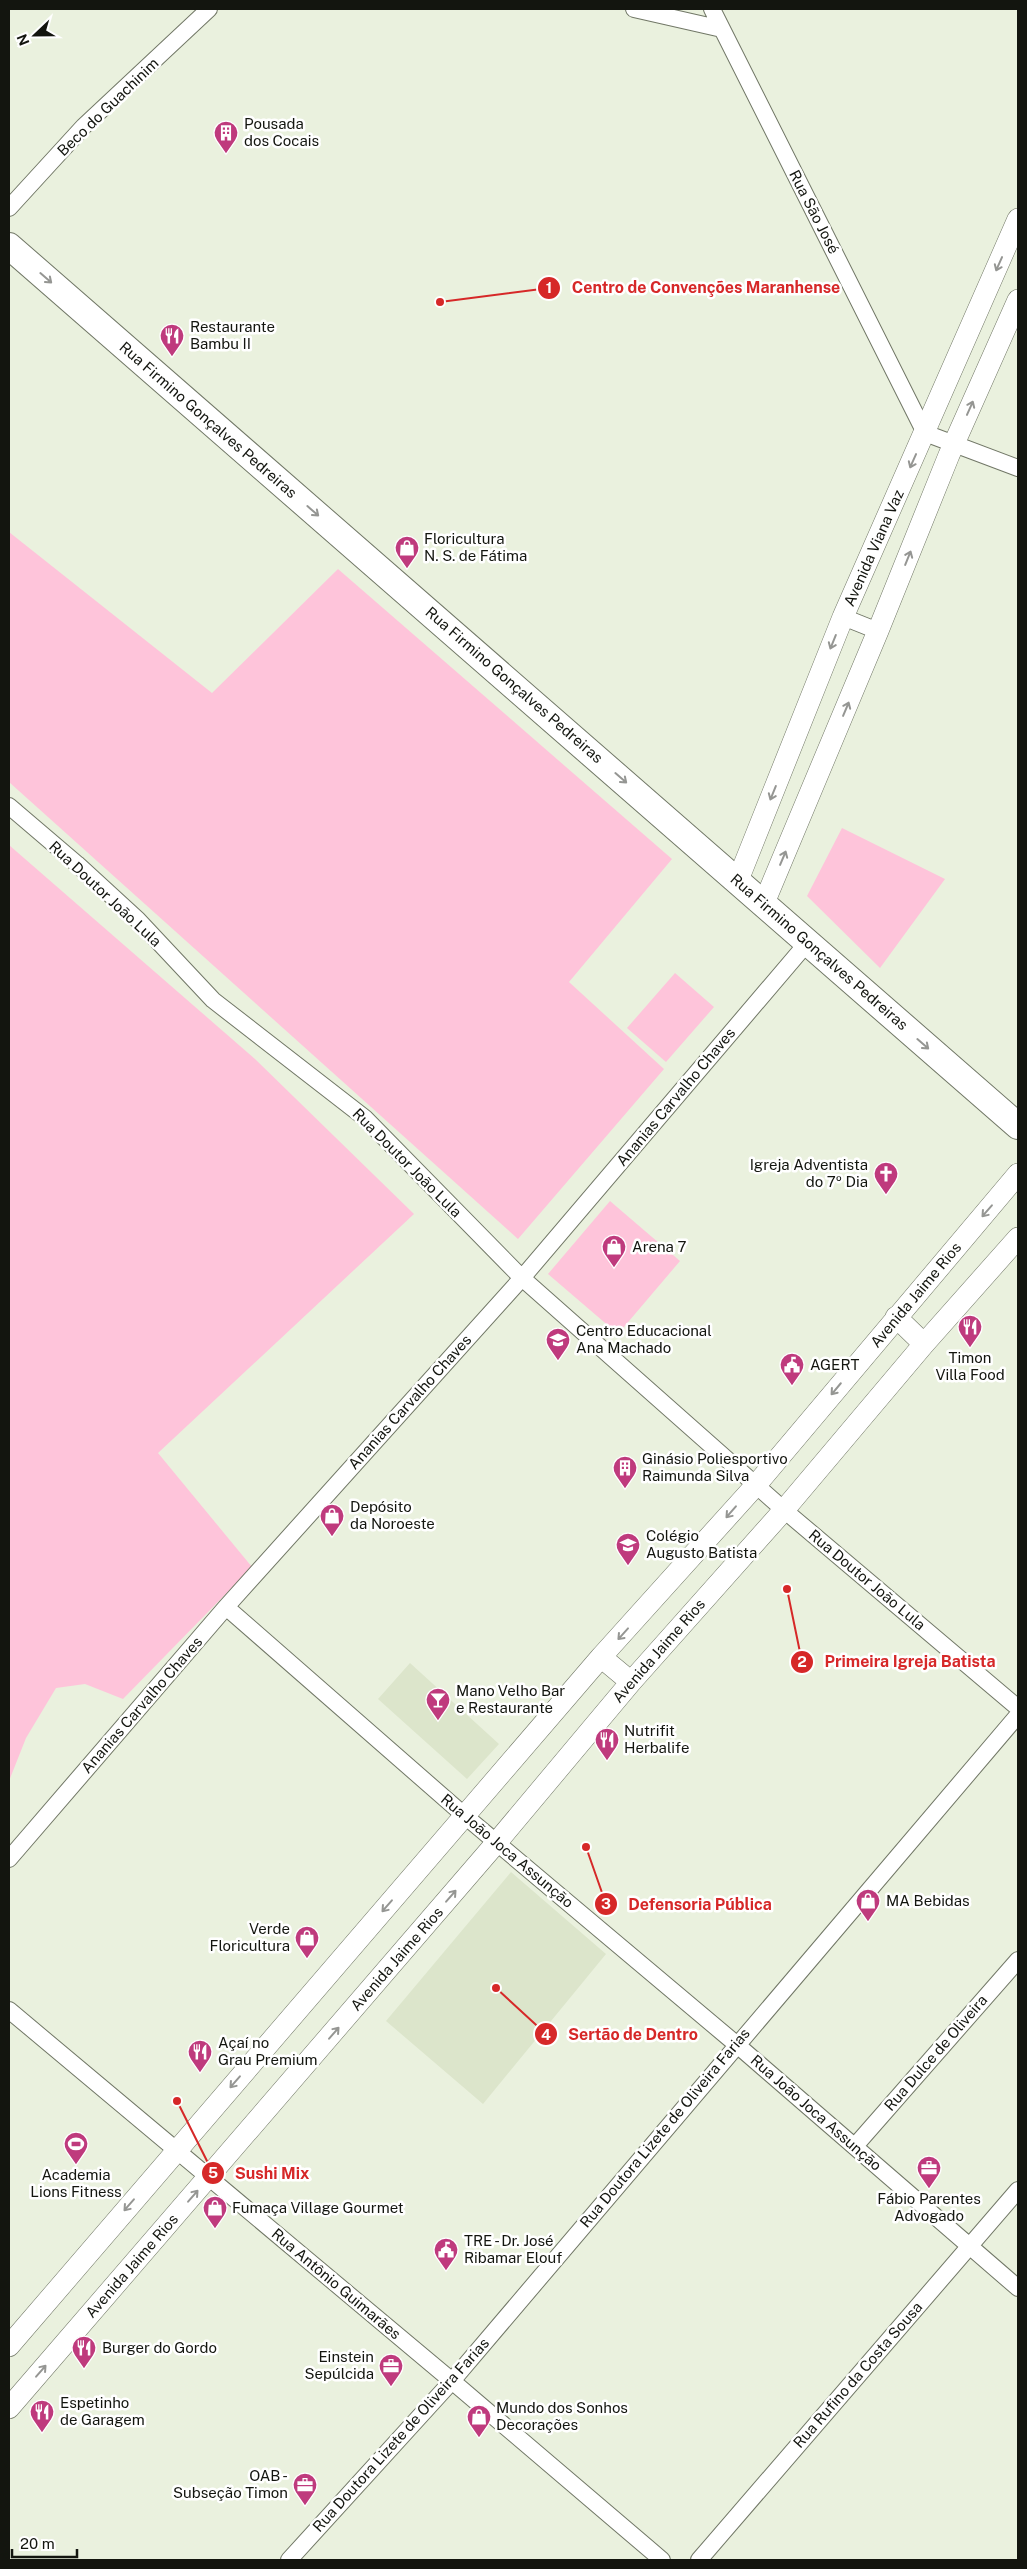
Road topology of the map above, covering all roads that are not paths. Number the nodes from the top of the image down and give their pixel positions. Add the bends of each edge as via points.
1 (209, 9) edge
2 (634, 9) edge
3 (712, 9) edge
4 (722, 29) junction
5 (9, 208) edge
6 (1018, 219) edge
7 (9, 246) edge
8 (1018, 300) edge
9 (925, 433) junction
10 (954, 444) junction
11 (1018, 468) edge
12 (843, 617) junction
13 (878, 631) junction
14 (9, 806) edge
15 (738, 880) junction
16 (764, 903) junction
17 (808, 942) junction
18 (1018, 1126) edge
19 (1018, 1174) edge
20 (1018, 1238) edge
21 (522, 1278) junction
22 (896, 1317) junction
23 (924, 1344) junction
24 (756, 1485) junction
25 (784, 1510) junction
26 (226, 1607) junction
27 (601, 1657) junction
28 (631, 1682) junction
29 (1018, 1708) edge
30 (1018, 1715) edge
31 (465, 1816) junction
32 (498, 1842) junction
33 (9, 1859) edge
34 (1018, 1960) edge
35 (9, 2010) edge
36 (736, 2044) junction
37 (855, 2146) junction
38 (176, 2152) junction
39 (209, 2178) junction
40 (1018, 2190) edge
41 (970, 2245) junction
42 (1018, 2288) edge
43 (9, 2346) edge
44 (452, 2381) junction
45 (9, 2408) edge
46 (289, 2560) edge
47 (662, 2560) edge
48 (699, 2560) edge

1 - 5 street, Beco do Guachinim via 84,126
2 - 4 street
3 - 4 street, Rua São José
4 - 9 street, Rua São José
6 -> 9 street, Avenida Viana Vaz
7 -> 15 main road, Rua Firmino Gonçalves Pedreiras
10 -> 8 street
9 - 10 street
9 -> 12 street, Avenida Viana Vaz
10 - 11 street
13 -> 10 street
12 - 13 street
12 -> 15 street, Avenida Viana Vaz
16 -> 13 street
14 - 21 street, Rua Doutor João Lula via 138,920 213,1000 365,1118
15 - 16 main road, Rua Firmino Gonçalves Pedreiras
16 - 17 main road, Rua Firmino Gonçalves Pedreiras
17 -> 18 main road, Rua Firmino Gonçalves Pedreiras
17 - 21 street, Ananias Carvalho Chaves
19 -> 22 street, Avenida Jaime Rios
20 - 23 street, Avenida Jaime Rios
21 - 24 street, Rua Doutor João Lula
21 - 26 street, Ananias Carvalho Chaves
22 - 23 street
22 -> 24 street, Avenida Jaime Rios
23 - 25 street, Avenida Jaime Rios
24 - 25 street
24 -> 27 street, Avenida Jaime Rios
25 - 28 street, Avenida Jaime Rios
25 - 29 street, Rua Doutor João Lula
26 - 31 street, Rua João Joca Assunção
26 - 33 street, Ananias Carvalho Chaves
27 - 28 street
27 - 31 street, Avenida Jaime Rios
28 - 32 street, Avenida Jaime Rios
30 - 36 street, Rua Doutora Lizete de Oliveira Farias
31 - 32 street, Rua João Joca Assunção
31 -> 38 street, Avenida Jaime Rios
32 - 36 street, Rua João Joca Assunção
39 -> 32 street, Avenida Jaime Rios
34 - 37 street, Rua Dulce de Oliveira
35 - 38 street, Rua Antônio Guimarães
36 - 37 street, Rua João Joca Assunção
36 - 44 street, Rua Doutora Lizete de Oliveira Farias
37 - 41 street, Rua João Joca Assunção
38 - 39 street, Rua Antônio Guimarães
38 -> 43 street, Avenida Jaime Rios
39 - 44 street, Rua Antônio Guimarães
45 -> 39 street, Avenida Jaime Rios
40 - 41 street, Rua Rufino da Costa Sousa
41 - 42 street, Rua João Joca Assunção
41 - 48 street, Rua Rufino da Costa Sousa
44 - 46 street, Rua Doutora Lizete de Oliveira Farias
44 - 47 street, Rua Antônio Guimarães

